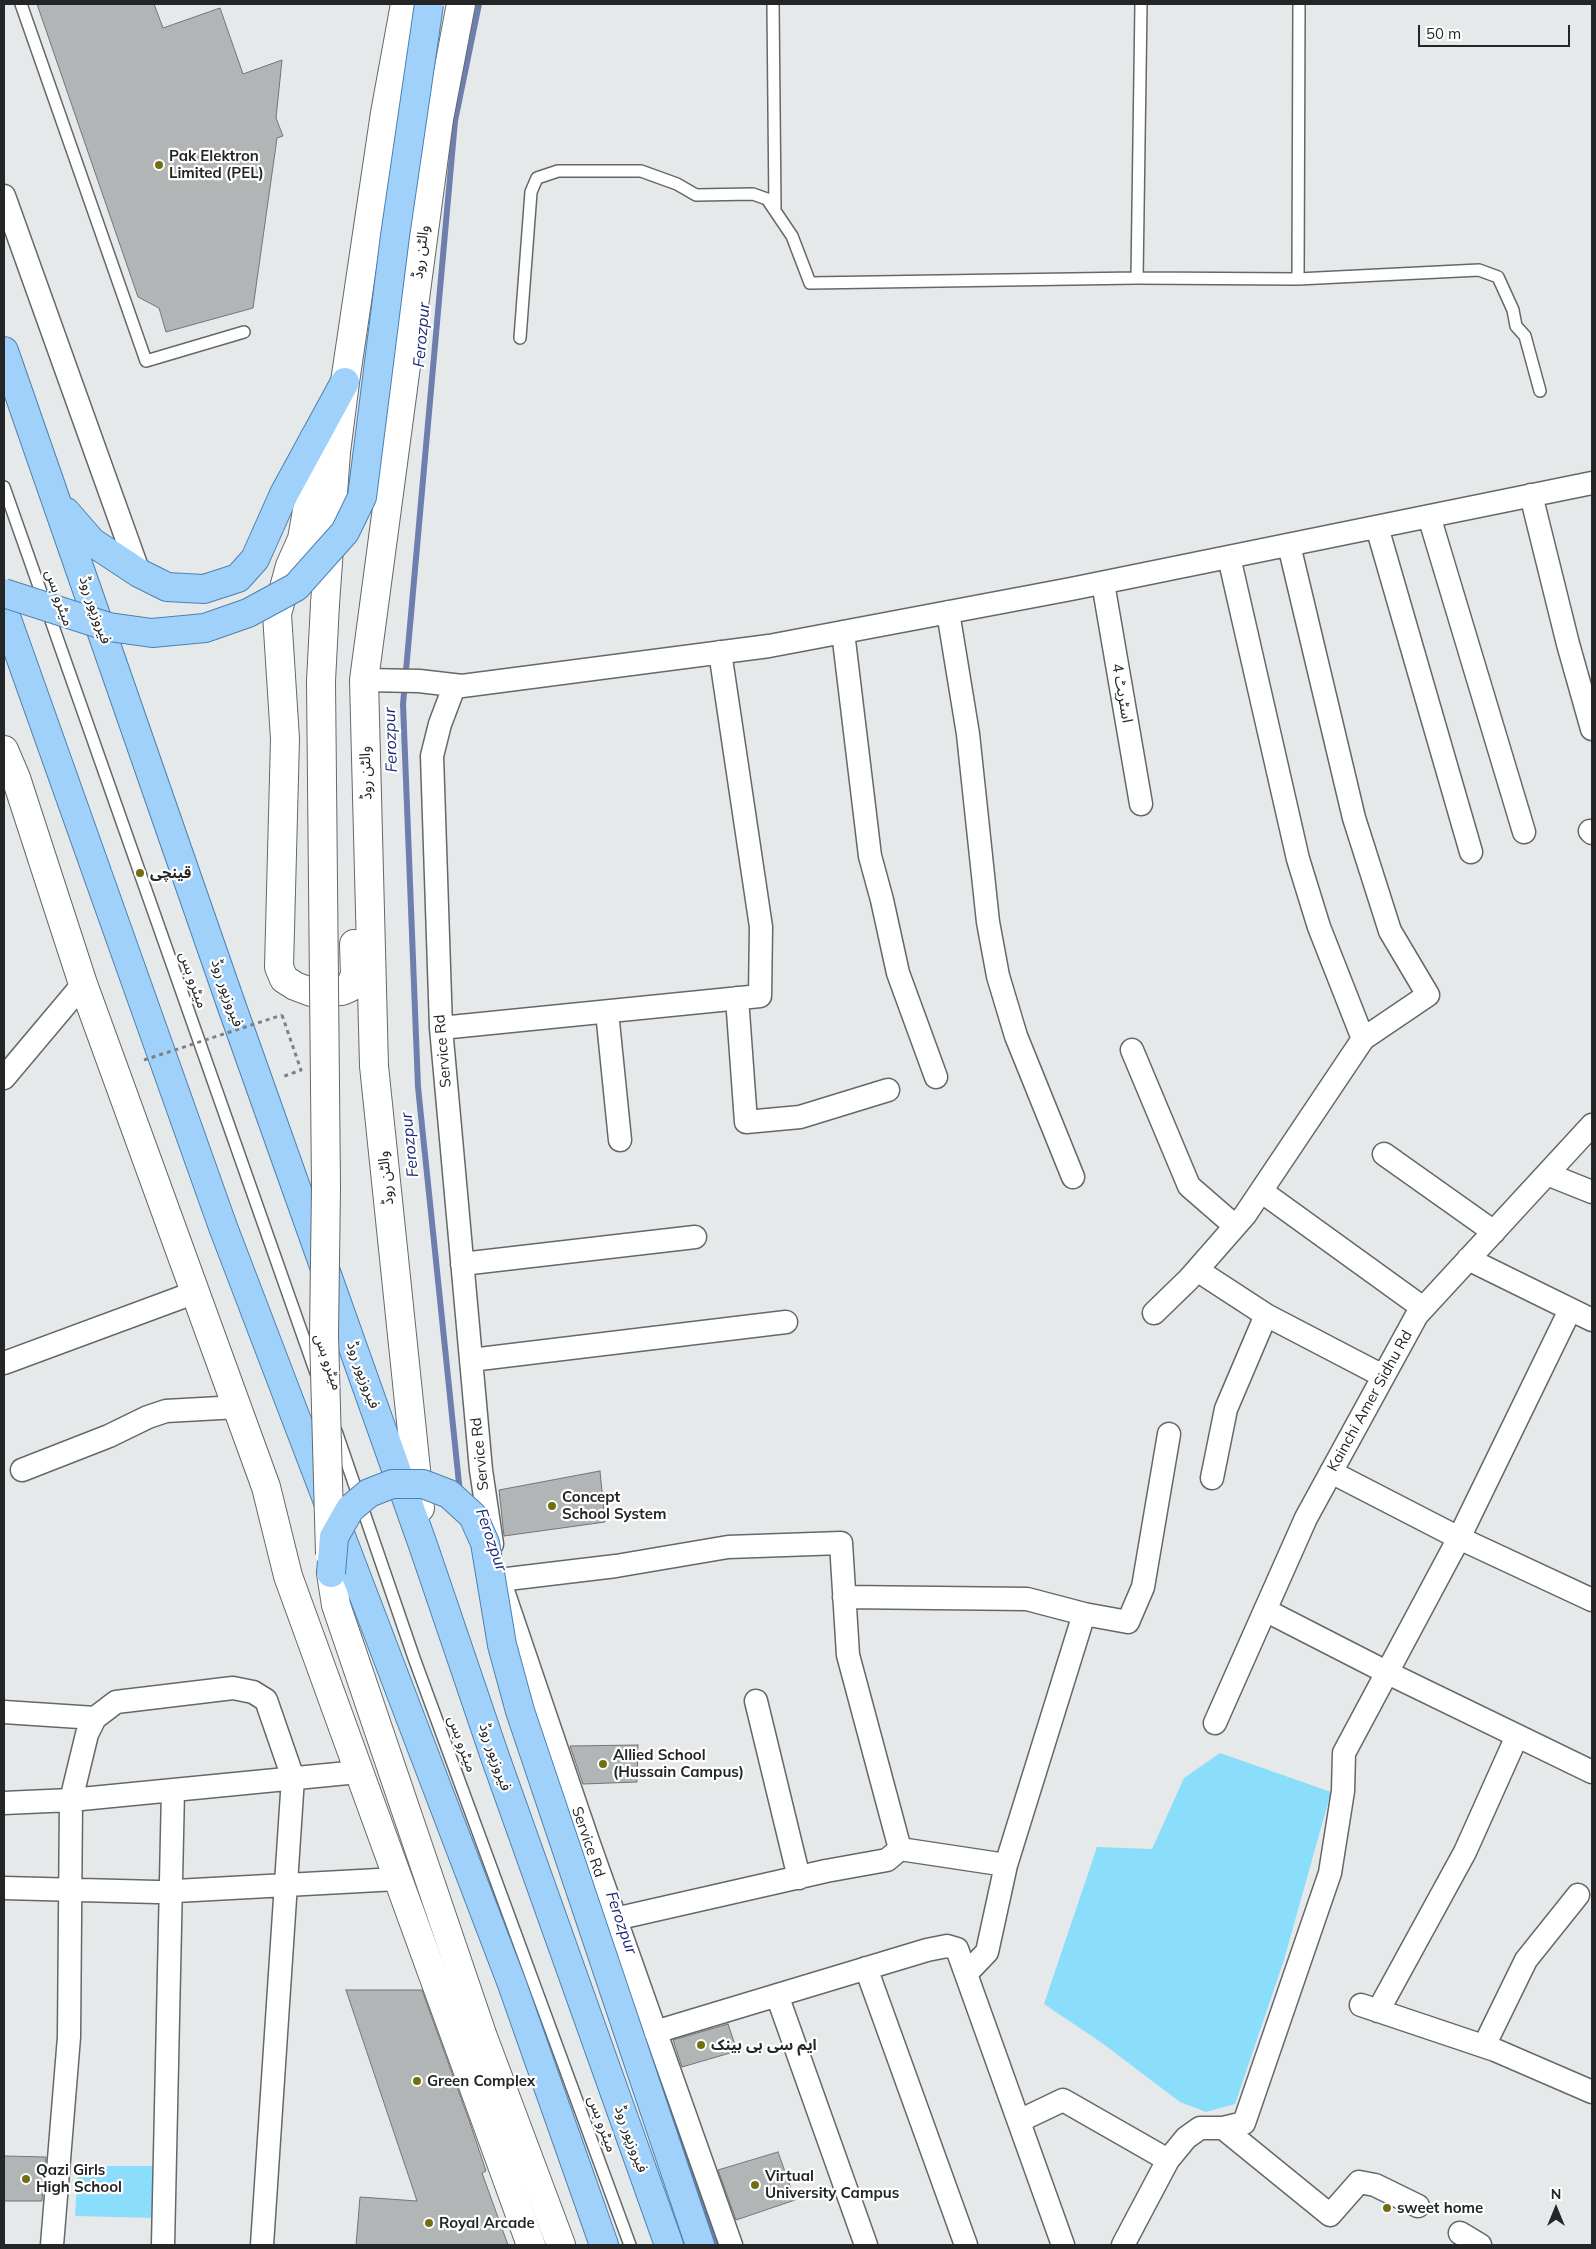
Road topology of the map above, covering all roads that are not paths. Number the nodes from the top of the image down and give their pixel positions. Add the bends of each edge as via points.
1 (21, 4) edge
2 (405, 4) edge
3 (428, 4) edge
4 (462, 4) edge
5 (773, 4) edge
6 (1141, 4) edge
7 (1299, 4) edge
8 (4, 196) edge
9 (775, 210) junction
10 (1137, 278) junction
11 (1298, 279) junction
12 (244, 332) dead end
13 (520, 338) dead end
14 (4, 351) edge
15 (345, 382) junction
16 (1540, 391) dead end
17 (314, 440) junction
18 (1592, 483) edge
19 (4, 487) edge
20 (1531, 496) junction
21 (58, 504) junction
22 (1429, 516) junction
23 (1377, 526) junction
24 (1289, 545) junction
25 (1229, 557) junction
26 (139, 573) junction
27 (1103, 582) junction
28 (4, 593) edge
29 (4, 611) edge
30 (948, 612) junction
31 (843, 632) junction
32 (720, 652) junction
33 (364, 680) junction
34 (454, 687) junction
35 (1592, 729) edge
36 (365, 745) junction
37 (4, 750) edge
38 (1141, 804) dead end
39 (1524, 832) dead end
40 (1470, 852) dead end
41 (83, 984) junction
42 (737, 998) junction
43 (608, 1012) junction
44 (441, 1028) junction
45 (1363, 1039) junction
46 (1132, 1050) dead end
47 (936, 1077) dead end
48 (4, 1078) edge
49 (888, 1090) dead end
50 (1592, 1125) edge
51 (620, 1140) dead end
52 (1384, 1154) dead end
53 (1548, 1174) junction
54 (1073, 1177) dead end
55 (1261, 1191) junction
56 (1592, 1192) edge
57 (1235, 1226) junction
58 (1494, 1232) junction
59 (695, 1237) dead end
60 (1468, 1259) junction
61 (462, 1264) junction
62 (1197, 1270) junction
63 (196, 1292) junction
64 (1423, 1308) junction
65 (1570, 1310) junction
66 (1154, 1313) dead end
67 (1266, 1315) junction
68 (1592, 1320) edge
69 (786, 1322) dead end
70 (471, 1360) junction
71 (4, 1363) edge
72 (1384, 1376) junction
73 (238, 1407) junction
74 (1170, 1434) dead end
75 (22, 1470) dead end
76 (1331, 1472) junction
77 (1212, 1478) dead end
78 (1459, 1538) junction
79 (424, 1548) junction
80 (331, 1572) junction
81 (499, 1580) junction
82 (844, 1597) junction
83 (1592, 1600) edge
84 (1265, 1610) junction
85 (1084, 1614) junction
86 (1388, 1673) junction
87 (756, 1701) dead end
88 (4, 1712) edge
89 (95, 1718) junction
90 (1215, 1723) dead end
91 (1517, 1736) junction
92 (358, 1772) junction
93 (1592, 1772) edge
94 (292, 1778) junction
95 (173, 1790) junction
96 (71, 1800) junction
97 (4, 1803) edge
98 (900, 1849) junction
99 (1006, 1865) junction
100 (799, 1878) junction
101 (398, 1879) junction
102 (286, 1885) junction
103 (4, 1888) edge
104 (71, 1890) junction
105 (172, 1891) junction
106 (1578, 1895) dead end
107 (615, 1919) junction
108 (866, 1968) junction
109 (966, 1974) junction
110 (777, 1995) junction
111 (655, 2032) junction
112 (1484, 2046) junction
113 (1592, 2092) edge
114 (1019, 2121) junction
115 (1223, 2128) junction
116 (1168, 2160) junction
117 (1418, 2206) dead end
118 (1460, 2233) dead end
119 (52, 2245) edge
120 (164, 2245) edge
121 (262, 2245) edge
122 (531, 2245) edge
123 (562, 2245) edge
124 (604, 2245) edge
125 (630, 2245) edge
126 (669, 2245) edge
127 (700, 2245) edge
128 (731, 2245) edge
129 (866, 2245) edge
130 (966, 2245) edge
131 (1063, 2245) edge
132 (1123, 2245) edge
133 (1480, 2245) edge

1 - 12 lane via 146,361
2 - 15 main road via 385,113
3 - 28 main road, bridge via 362,497 345,532 296,587 248,613 205,628 152,634 109,627
4 - 33 main road, والٹن روڈ via 439,119
5 - 9 lane
6 - 10 lane
7 - 11 lane
8 - 26 street
9 - 10 lane via 792,236 810,283
9 - 13 lane via 766,199 753,194 696,195 641,171 558,171 544,174 537,178 530,192
10 - 11 lane
11 - 16 lane via 1479,270 1498,278 1513,310 1516,326 1525,336
14 - 21 main road, فیروزپور روڈ
15 - 17 main road
15 - 80 main road, bridge via 336,452 321,681 326,1187 324,1335
17 - 26 main road via 284,494 256,559 238,578 204,589 167,587
17 - 36 main road via 306,521 287,576 277,629 285,739 279,967 284,979 311,992 342,991 349,988 355,975 348,761
18 - 20 street
19 - 125 lane, میٹرو بس via 414,1658
20 - 22 street
20 - 35 street
21 - 26 main road via 92,542
21 - 79 main road, فیروزپور روڈ
22 - 23 street
22 - 39 street
23 - 24 street
23 - 40 street
24 - 25 street
24 - 45 street via 1354,818 1390,931 1428,995
25 - 27 street
25 - 45 street via 1298,859 1319,927
27 - 30 street
27 - 38 street, اسٹریٹ 4
29 - 124 main road via 223,1227 512,1984
30 - 31 street
30 - 54 street via 968,734 988,922 998,976 1016,1036
31 - 32 street
31 - 47 street via 870,856 898,973
32 - 34 street
32 - 42 street via 761,927 760,996
33 - 34 street via 419,681
33 - 36 main road, والٹن روڈ
34 - 44 street, Service Rd via 432,756
36 - 79 main road, والٹن روڈ via 374,1066
37 - 41 main road
41 - 48 street
41 - 63 main road
42 - 43 street
42 - 49 street via 746,1122 800,1117
43 - 44 street
43 - 51 street
44 - 61 street, Service Rd
45 - 55 street
46 - 57 street via 1189,1186
50 - 53 street, Kainchi Amer Sidhu Rd
52 - 58 street
53 - 56 street
53 - 58 street, Kainchi Amer Sidhu Rd
55 - 57 street
55 - 64 street
57 - 62 street
58 - 60 street, Kainchi Amer Sidhu Rd
59 - 61 street
60 - 64 street, Kainchi Amer Sidhu Rd
60 - 65 street
61 - 70 street, Service Rd
62 - 66 street
62 - 67 street
63 - 71 street
63 - 73 main road
64 - 72 street, Kainchi Amer Sidhu Rd
65 - 68 street
65 - 78 street
67 - 72 street
67 - 77 street via 1226,1409
69 - 70 street
70 - 81 street, Service Rd via 481,1470
72 - 76 street, Kainchi Amer Sidhu Rd
73 - 75 street via 166,1411
73 - 92 main road via 266,1487 288,1576
74 - 85 street via 1143,1587 1128,1622
76 - 78 street
76 - 84 street, Kainchi Amer Sidhu Rd via 1306,1518
78 - 83 street
78 - 86 street
79 - 126 main road, فیروزپور روڈ
80 - 123 main road via 336,1605 476,2018
80 - 127 main road, bridge via 334,1538 350,1509 369,1493 392,1484 423,1484 449,1494 473,1516 484,1543 502,1645 520,1710
81 - 82 street via 616,1566 728,1547 841,1542
81 - 107 street, Service Rd
82 - 85 street via 1028,1599
82 - 98 street via 848,1655
84 - 86 street
84 - 90 street, Kainchi Amer Sidhu Rd
85 - 99 street
86 - 91 street
86 - 115 street via 1344,1753 1343,1790 1330,1873 1244,2123
87 - 100 street
88 - 89 street
89 - 94 street via 116,1702 233,1688 253,1692 266,1700
89 - 96 street via 87,1734
91 - 93 street
91 - 112 street via 1465,1852 1369,2008
92 - 94 street
92 - 101 main road
94 - 95 street
94 - 102 street
95 - 96 street
95 - 105 street
96 - 97 street
96 - 104 street
98 - 99 street
98 - 100 street via 887,1860
99 - 109 street via 987,1952
100 - 107 street
101 - 102 street
101 - 122 main road
102 - 105 street
102 - 121 street
103 - 104 street
104 - 105 street
104 - 119 street via 69,2037
105 - 120 street
106 - 112 street via 1526,1960
107 - 111 street, Service Rd
108 - 109 street via 947,1946 957,1949
108 - 110 street
108 - 130 street
109 - 114 street
110 - 111 street
110 - 129 street
111 - 128 street, Service Rd
112 - 113 street
114 - 116 street via 1063,2100
114 - 131 street
115 - 116 street via 1200,2128 1186,2138
115 - 117 street via 1330,2215 1359,2182 1374,2185
116 - 132 street
118 - 133 street

